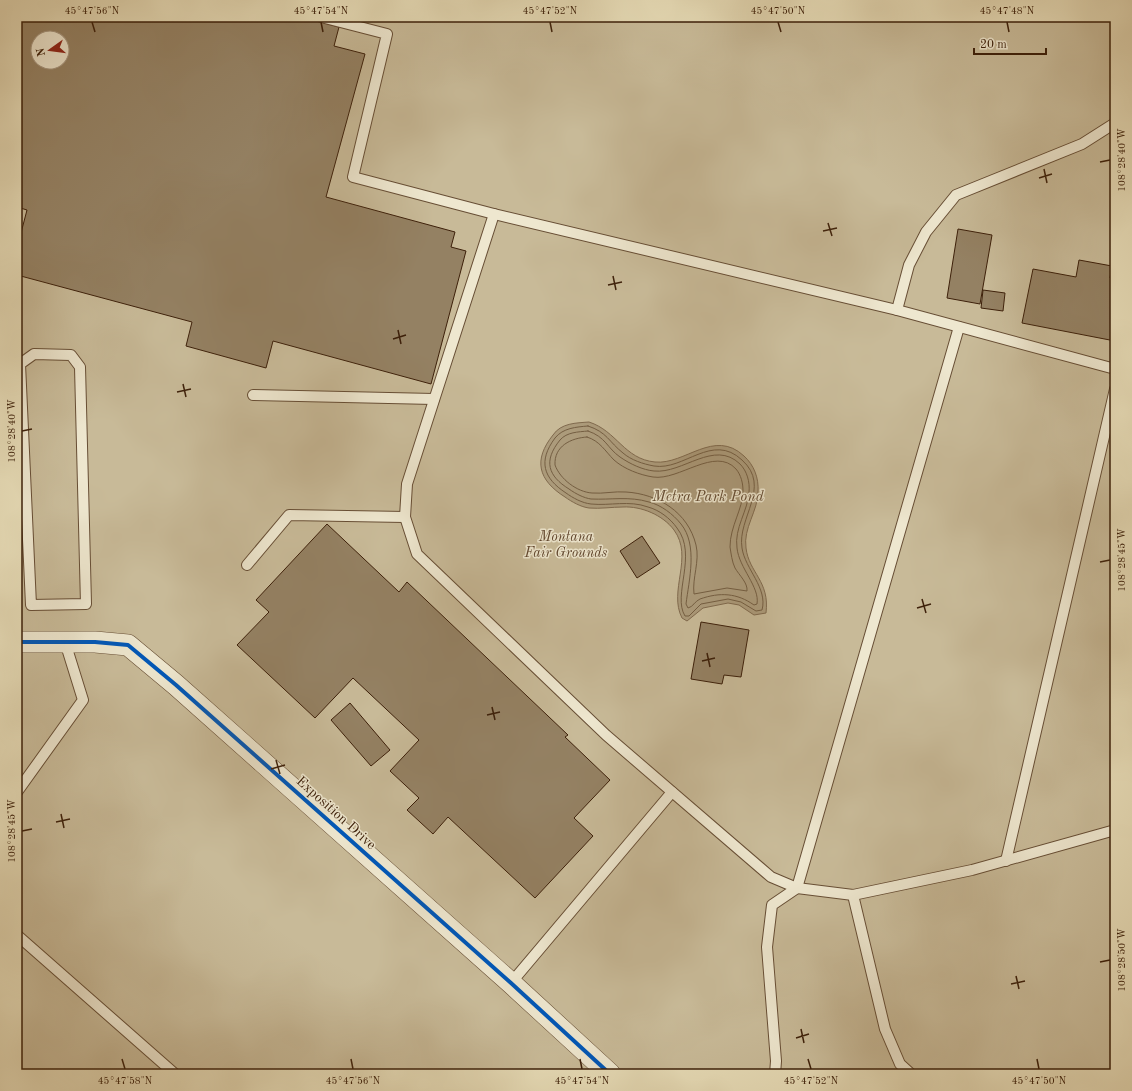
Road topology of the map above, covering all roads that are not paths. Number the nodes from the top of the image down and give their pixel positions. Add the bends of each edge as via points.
1 (321, 17) edge
2 (1115, 123) edge
3 (494, 214) junction
4 (897, 310) junction
5 (959, 327) junction
6 (1115, 369) edge
7 (1115, 388) edge
8 (253, 395) dead end
9 (434, 400) junction
10 (21, 481) edge
11 (405, 517) junction
12 (247, 565) dead end
13 (17, 642) edge
14 (65, 642) junction
15 (17, 792) edge
16 (672, 792) junction
17 (1115, 830) edge
18 (1006, 861) junction
19 (798, 888) junction
20 (853, 895) junction
21 (17, 935) edge
22 (511, 983) junction
23 (175, 1074) edge
24 (610, 1074) edge
25 (775, 1074) edge
26 (911, 1074) edge

1 - 3 lane via 387,34 353,176
2 - 4 lane via 1082,144 956,195 926,232 909,265
3 - 4 lane
3 - 9 lane
4 - 5 lane
5 - 6 lane
5 - 19 lane
7 - 18 lane
8 - 9 lane
9 - 11 lane via 407,484
10 - 10 lane via 31,605 86,604 80,366 71,355 34,354 20,364
11 - 12 lane via 289,515
11 - 16 lane via 417,554 606,735
13 - 14 street, Exposition Drive
14 - 15 lane via 83,700
14 - 22 street, Exposition Drive via 128,646 176,685
16 - 19 lane via 771,877
16 - 22 lane
17 - 18 lane
18 - 20 lane
19 - 20 lane
19 - 25 lane via 772,905 768,947
20 - 26 lane via 885,1029 900,1064
21 - 23 lane
22 - 24 street, Exposition Drive

